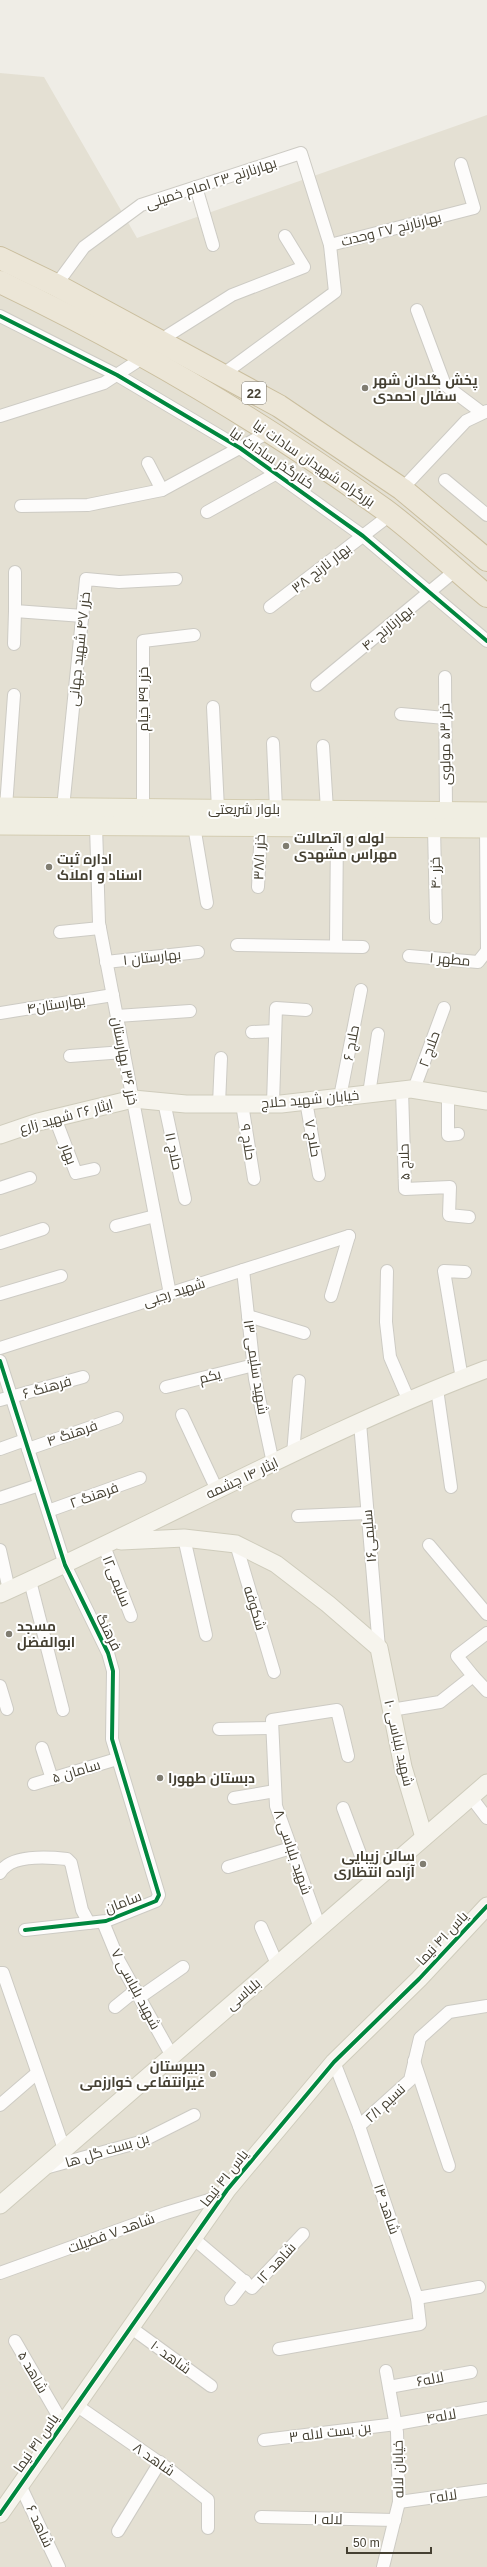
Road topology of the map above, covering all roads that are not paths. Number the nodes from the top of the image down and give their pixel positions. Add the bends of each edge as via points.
1 (461, 164) dead end
2 (196, 187) junction
3 (285, 236) dead end
4 (213, 245) dead end
5 (330, 245) junction
6 (0, 258) edge
7 (0, 282) edge
8 (56, 285) junction
9 (417, 310) dead end
10 (0, 316) edge
11 (159, 341) junction
12 (144, 357) junction
13 (117, 375) junction
14 (222, 375) junction
15 (484, 412) edge
16 (0, 416) edge
17 (268, 432) junction
18 (240, 448) junction
19 (148, 464) dead end
20 (277, 473) junction
21 (445, 480) dead end
22 (402, 489) junction
23 (162, 490) junction
24 (20, 506) dead end
25 (207, 512) dead end
26 (390, 515) junction
27 (487, 515) edge
28 (363, 536) junction
29 (487, 560) edge
30 (456, 570) junction
31 (15, 572) dead end
32 (176, 579) dead end
33 (430, 592) junction
34 (487, 596) edge
35 (270, 607) dead end
36 (15, 611) junction
37 (82, 616) junction
38 (194, 635) dead end
39 (487, 641) edge
40 (14, 644) dead end
41 (445, 676) dead end
42 (317, 685) dead end
43 (14, 695) dead end
44 (213, 707) dead end
45 (401, 714) dead end
46 (445, 718) junction
47 (273, 743) dead end
48 (322, 746) dead end
49 (63, 808) junction
50 (143, 808) junction
51 (218, 809) junction
52 (276, 809) junction
53 (328, 810) junction
54 (446, 810) junction
55 (2, 813) edge
56 (487, 823) edge
57 (96, 826) junction
58 (194, 826) junction
59 (261, 827) junction
60 (337, 827) junction
61 (434, 828) junction
62 (258, 888) dead end
63 (207, 903) dead end
64 (436, 918) dead end
65 (100, 928) junction
66 (60, 932) dead end
67 (237, 945) dead end
68 (336, 946) junction
69 (363, 947) dead end
70 (198, 952) dead end
71 (487, 952) edge
72 (410, 956) dead end
73 (106, 962) junction
74 (361, 990) dead end
75 (113, 995) junction
76 (444, 1008) dead end
77 (306, 1010) dead end
78 (190, 1011) dead end
79 (0, 1013) edge
80 (117, 1016) junction
81 (275, 1031) junction
82 (252, 1032) dead end
83 (378, 1034) dead end
84 (124, 1052) junction
85 (70, 1056) dead end
86 (221, 1058) dead end
87 (408, 1089) junction
88 (369, 1094) junction
89 (448, 1095) junction
90 (340, 1097) junction
91 (133, 1099) junction
92 (306, 1101) junction
93 (487, 1101) edge
94 (164, 1102) junction
95 (219, 1104) junction
96 (242, 1104) junction
97 (273, 1104) junction
98 (55, 1118) junction
99 (458, 1134) dead end
100 (0, 1135) edge
101 (94, 1169) dead end
102 (319, 1175) dead end
103 (30, 1178) dead end
104 (254, 1179) dead end
105 (0, 1188) edge
106 (185, 1199) dead end
107 (155, 1216) junction
108 (469, 1217) dead end
109 (116, 1226) dead end
110 (44, 1229) dead end
111 (0, 1243) edge
112 (243, 1270) junction
113 (387, 1272) dead end
114 (466, 1272) dead end
115 (61, 1276) dead end
116 (0, 1294) edge
117 (170, 1294) junction
118 (331, 1296) dead end
119 (248, 1316) junction
120 (304, 1333) dead end
121 (0, 1348) edge
122 (0, 1361) edge
123 (254, 1365) junction
124 (487, 1369) edge
125 (83, 1377) dead end
126 (462, 1379) junction
127 (299, 1381) dead end
128 (166, 1388) dead end
129 (437, 1390) junction
130 (6, 1398) edge
131 (409, 1401) junction
132 (182, 1415) dead end
133 (117, 1418) dead end
134 (360, 1423) junction
135 (26, 1444) junction
136 (0, 1449) edge
137 (293, 1454) junction
138 (273, 1463) junction
139 (140, 1478) dead end
140 (40, 1485) junction
141 (451, 1487) dead end
142 (217, 1490) junction
143 (0, 1498) edge
144 (48, 1511) junction
145 (368, 1513) junction
146 (298, 1516) dead end
147 (184, 1538) junction
148 (108, 1544) junction
149 (236, 1544) junction
150 (429, 1545) dead end
151 (0, 1550) edge
152 (65, 1565) junction
153 (30, 1581) junction
154 (5, 1592) edge
155 (487, 1614) edge
156 (131, 1616) dead end
157 (487, 1633) edge
158 (206, 1635) dead end
159 (379, 1648) junction
160 (274, 1672) dead end
161 (473, 1676) junction
162 (0, 1686) edge
163 (487, 1691) edge
164 (4, 1704) edge
165 (63, 1710) dead end
166 (391, 1710) junction
167 (272, 1728) junction
168 (219, 1729) dead end
169 (42, 1748) dead end
170 (348, 1756) dead end
171 (117, 1759) junction
172 (52, 1778) junction
173 (487, 1783) edge
174 (34, 1784) dead end
175 (276, 1791) junction
176 (471, 1797) junction
177 (234, 1798) dead end
178 (343, 1808) dead end
179 (487, 1818) edge
180 (424, 1837) junction
181 (291, 1848) junction
182 (228, 1867) dead end
183 (0, 1873) edge
184 (371, 1884) junction
185 (159, 1895) joint
186 (487, 1906) edge
187 (103, 1922) junction
188 (90, 1923) junction
189 (261, 1927) dead end
190 (320, 1928) junction
191 (25, 1930) dead end
192 (277, 1964) junction
193 (183, 1967) dead end
194 (0, 1974) edge
195 (138, 1993) junction
196 (487, 2006) edge
197 (115, 2007) dead end
198 (172, 2056) junction
199 (414, 2061) junction
200 (334, 2062) junction
201 (37, 2073) junction
202 (0, 2105) edge
203 (194, 2115) dead end
204 (359, 2126) junction
205 (64, 2149) junction
206 (449, 2166) dead end
207 (40, 2170) junction
208 (222, 2196) junction
209 (0, 2205) edge
210 (303, 2234) dead end
211 (193, 2238) junction
212 (0, 2273) edge
213 (245, 2281) junction
214 (479, 2287) dead end
215 (417, 2298) junction
216 (231, 2299) dead end
217 (130, 2327) junction
218 (15, 2341) dead end
219 (279, 2348) dead end
220 (386, 2371) dead end
221 (471, 2372) dead end
222 (211, 2386) dead end
223 (389, 2387) junction
224 (76, 2405) junction
225 (487, 2408) edge
226 (63, 2424) junction
227 (396, 2424) junction
228 (264, 2440) dead end
229 (160, 2462) junction
230 (20, 2485) junction
231 (487, 2490) edge
232 (399, 2502) junction
233 (0, 2512) edge
234 (261, 2517) dead end
235 (395, 2520) junction
236 (208, 2528) dead end
237 (118, 2531) dead end
238 (59, 2567) edge
239 (383, 2567) edge

1 - 5 street, بهارنارنج ۲۷ وحدت via 474,208
2 - 4 street
2 - 5 street, بهارنارنج ۲۳ امام خمینی via 301,152
2 - 8 street, بهارنارنج ۲۳ امام خمینی via 141,205 84,247
3 - 11 street via 304,267 232,295
5 - 14 street, بهارنارنج ۲۷ وحدت via 335,292
6 - 8 highway, بزرگراه شهیدان سادات نیا / 22
7 - 12 highway, بزرگراه شهیدان سادات نیا / 22
8 - 11 highway, بزرگراه شهیدان سادات نیا / 22
9 - 15 street via 445,385
10 - 13 street, کنارگذر سادات نیا
11 - 14 highway, بزرگراه شهیدان سادات نیا / 22
12 - 13 street
12 - 17 highway, بزرگراه شهیدان سادات نیا / 22
13 - 16 street via 104,383
13 - 18 street, کنارگذر سادات نیا
14 - 22 highway, بزرگراه شهیدان سادات نیا / 22 via 279,406
15 - 22 street via 466,421
17 - 18 street
17 - 26 highway, بزرگراه شهیدان سادات نیا / 22
18 - 20 street, کنارگذر سادات نیا
18 - 23 street
19 - 23 street
20 - 25 street
20 - 28 street, کنارگذر سادات نیا
21 - 27 street
22 - 29 highway, بزرگراه شهیدان سادات نیا / 22
23 - 24 street via 88,505
26 - 28 street, بهار نارنج ۳۸
26 - 30 highway, بزرگراه شهیدان سادات نیا / 22
28 - 33 street, کنارگذر سادات نیا
28 - 35 street, بهار نارنج ۳۸
30 - 33 street, بهارنارنج ۴۰
30 - 34 highway, بزرگراه شهیدان سادات نیا / 22
31 - 36 street
32 - 37 street, خزر ۴۷ شهید جهانی via 119,582 86,579
33 - 39 street, کنارگذر سادات نیا
33 - 42 street, بهارنارنج ۴۰
36 - 37 street
36 - 40 street
37 - 49 street, خزر ۴۷ شهید جهانی
38 - 50 street, خزر ۴۹ خیام via 143,641
41 - 46 street, خزر ۵۳ مولوی
43 - 55 street
44 - 51 street
45 - 46 street
46 - 54 street, خزر ۵۳ مولوی
47 - 52 street
48 - 53 street
49 - 50 main road, بلوار شریعتی
49 - 55 main road, بلوار شریعتی
50 - 51 main road, بلوار شریعتی
51 - 52 main road, بلوار شریعتی
52 - 53 main road, بلوار شریعتی
53 - 54 main road, بلوار شریعتی
54 - 56 main road, بلوار شریعتی
55 - 57 main road, بلوار شریعتی
56 - 61 main road, بلوار شریعتی
56 - 71 street
57 - 58 main road, بلوار شریعتی
57 - 65 street, خزر ۳۶ بهارستان
58 - 59 main road, بلوار شریعتی
58 - 63 street
59 - 60 main road, بلوار شریعتی
59 - 62 street, خزر ۳۸/۱
60 - 61 main road, بلوار شریعتی
60 - 68 street
61 - 64 street, خزر ۴۰
65 - 66 street
65 - 73 street, خزر ۳۶ بهارستان
67 - 68 street
68 - 69 street
70 - 73 street, بهارستان ۱
71 - 72 street, مطهر ۱ via 478,962
73 - 75 street, خزر ۳۶ بهارستان
74 - 90 street, حلاج ۶
75 - 79 street, بهارستان۴
75 - 80 street, خزر ۳۶ بهارستان
76 - 87 street, حلاج ۲
77 - 81 street via 276,1008
78 - 80 street
80 - 84 street, خزر ۳۶ بهارستان
81 - 82 street
81 - 97 street
83 - 88 street
84 - 85 street
84 - 91 street, خزر ۳۶ بهارستان
86 - 95 street
87 - 88 street, خیابان شهید حلاج
87 - 89 street, خیابان شهید حلاج
87 - 108 street, حلاج ۵ via 405,1189 450,1187 449,1215
88 - 90 street, خیابان شهید حلاج
89 - 93 street, خیابان شهید حلاج
89 - 99 street via 448,1135
90 - 92 street, خیابان شهید حلاج
91 - 94 street, خیابان شهید حلاج
91 - 98 street, ایثار ۲۶ شهید زارع
91 - 107 street, خزر ۳۶ بهارستان
92 - 97 street, خیابان شهید حلاج
92 - 102 street, حلاج ۷
94 - 95 street, خیابان شهید حلاج
94 - 106 street, حلاج ۱۱
95 - 96 street, خیابان شهید حلاج
96 - 97 street, خیابان شهید حلاج
96 - 104 street, حلاج ۹
98 - 100 street, ایثار ۲۶ شهید زارع
98 - 101 street, بهار via 76,1173
103 - 105 street
107 - 109 street
107 - 117 street, خزر ۳۶ بهارستان
110 - 111 street
112 - 117 street, شهید رجبی
112 - 118 street, شهید رجبی via 349,1236
112 - 119 street, شهید سلیمی ۱۳
113 - 131 street via 386,1322 390,1357
114 - 126 street via 444,1272
115 - 116 street
117 - 121 street, شهید رجبی
119 - 120 street
119 - 123 street, شهید سلیمی ۱۳
122 - 130 street, فرهنگ
123 - 128 street, یکم
123 - 138 street, شهید سلیمی ۱۳
124 - 126 street, ایثار ۱۴ چشمه
125 - 130 street, فرهنگ ۶
126 - 129 street, ایثار ۱۴ چشمه
127 - 137 street
129 - 131 street, ایثار ۱۴ چشمه
129 - 141 street
130 - 135 street, فرهنگ
131 - 134 street, ایثار ۱۴ چشمه
132 - 142 street
133 - 135 street, فرهنگ ۴
134 - 137 street, ایثار ۱۴ چشمه
134 - 145 street, سلیمی۱۶
135 - 136 street, فرهنگ ۴
135 - 140 street, فرهنگ
137 - 138 street, ایثار ۱۴ چشمه
138 - 142 street, ایثار ۱۴ چشمه
139 - 144 street, فرهنگ ۲
140 - 143 street
140 - 144 street, فرهنگ
142 - 148 street, ایثار ۱۴ چشمه
144 - 152 street, فرهنگ
145 - 146 street
145 - 159 street, سلیمی۱۶
147 - 148 street
147 - 149 street
147 - 158 street
148 - 152 street, ایثار ۱۴ چشمه
148 - 156 street, سلیمی۱۲
149 - 159 street via 276,1564
149 - 160 street, شکوفه
150 - 155 street
151 - 154 street
152 - 153 street, ایثار ۱۴ چشمه
152 - 171 street, فرهنگ via 108,1653 113,1672 112,1739
153 - 154 street, ایثار ۱۴ چشمه
153 - 165 street
157 - 161 street via 457,1656
159 - 166 street, شهید بلباسی ١٠
161 - 163 street
161 - 166 street via 440,1702
162 - 164 street
166 - 180 street, شهید بلباسی ١٠ via 403,1766
167 - 168 street
167 - 170 street via 272,1720 336,1710
167 - 175 street, شهید بلباسی ۸
169 - 172 street
171 - 172 street, سامان ۵
171 - 185 street, فرهنگ via 144,1839
172 - 174 street, سامان ۵
173 - 176 street, بلباسی
175 - 177 street
175 - 181 street, شهید بلباسی ۸ via 276,1806
176 - 179 street
176 - 180 street, بلباسی
178 - 184 street
180 - 184 street, بلباسی
181 - 182 street
181 - 190 street, شهید بلباسی ۸
183 - 188 street via 9,1864 19,1860 67,1859 71,1863 85,1919
184 - 190 street, بلباسی
185 - 187 street, سامان via 156,1901
186 - 200 street, یاس ۴۱ نیما via 419,1979
187 - 188 street, سامان
187 - 195 street, شهید بلباسی ۷
188 - 191 street, سامان
189 - 192 street
190 - 192 street, بلباسی
192 - 198 street, بلباسی
193 - 195 street
194 - 201 street via 3,1973
195 - 197 street
195 - 198 street, شهید بلباسی ۷
196 - 199 street, نسیم ۲/۱ via 450,2012 420,2038
198 - 205 street, بلباسی
199 - 204 street, نسیم ۲/۱ via 410,2080
199 - 206 street
200 - 204 street, شاهد ۱۴
200 - 208 street, یاس ۴۱ نیما
201 - 202 street
201 - 205 street
203 - 207 street, بن بست گل ها via 140,2142
204 - 215 street, شاهد ۱۴
205 - 207 street, بلباسی
207 - 209 street, بلباسی
208 - 211 street, یاس ۴۱ نیما
208 - 212 street, شاهد ۷ فضیلت via 166,2213
210 - 213 street, شاهد ۱۲ via 252,2288
211 - 213 street, شاهد ۱۲
211 - 217 street, یاس ۴۱ نیما
213 - 216 street
214 - 215 street
215 - 219 street, شاهد ۱۴ via 420,2324
217 - 222 street, شاهد ۱۰
217 - 224 street, یاس ۴۱ نیما
218 - 226 street, شاهد ۵
220 - 223 street, خیابان لاله
221 - 223 street, لاله۶
223 - 227 street, خیابان لاله
224 - 226 street, یاس ۴۱ نیما
224 - 229 street, شاهد ۸
225 - 227 street, لاله۴
226 - 230 street, یاس ۴۱ نیما
227 - 228 street, بن بست لاله ۳
227 - 232 street, خیابان لاله
229 - 236 street, شاهد ۸ via 208,2500
229 - 237 street
230 - 233 street, یاس ۴۱ نیما
230 - 238 street, شاهد ۶
231 - 232 street, لاله۲
232 - 235 street, خیابان لاله
234 - 235 street, لاله ۱
235 - 239 street, خیابان لاله

